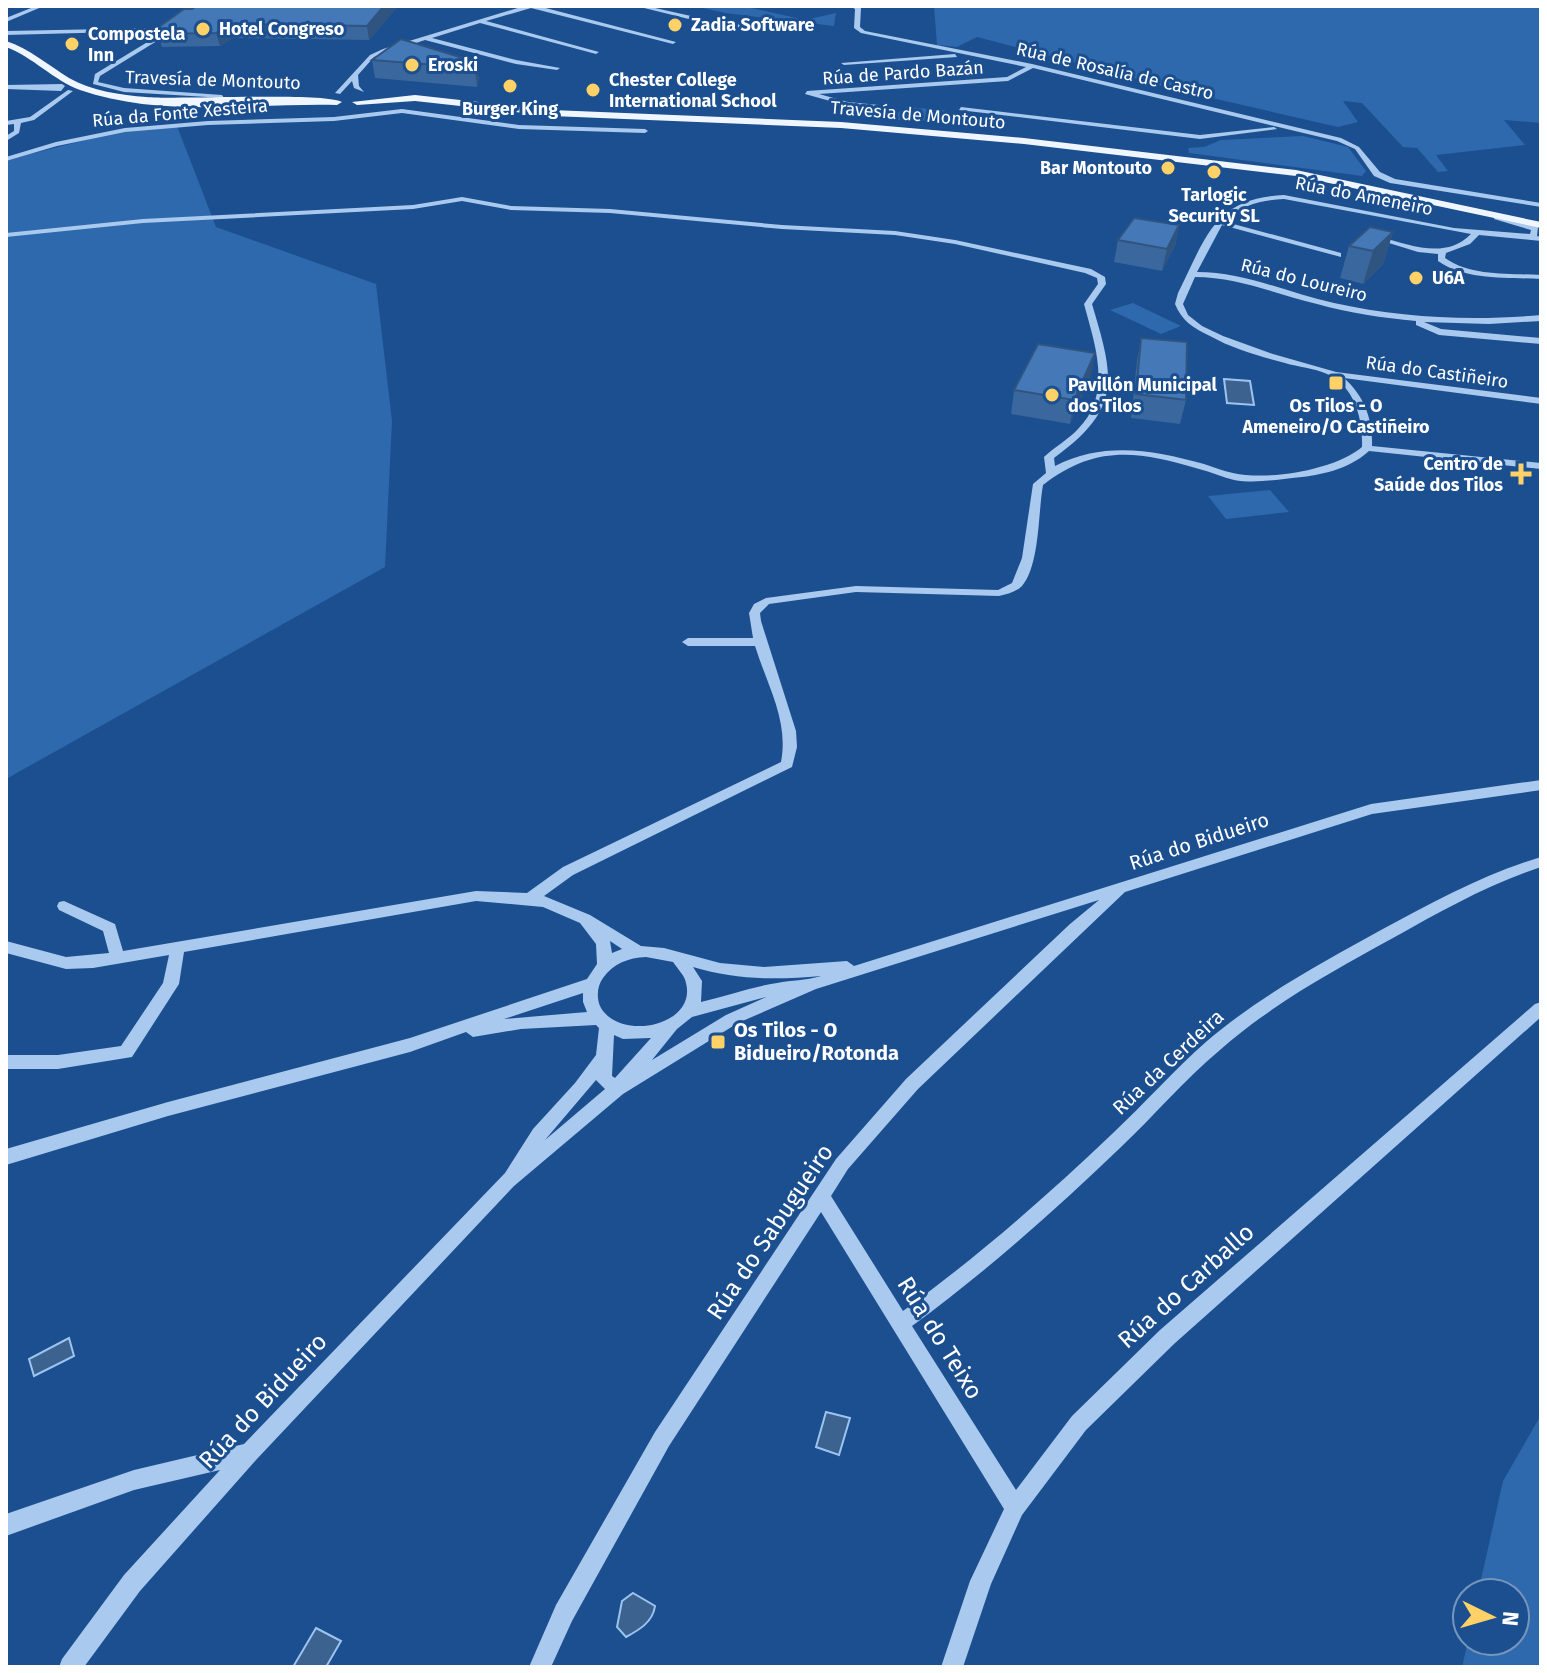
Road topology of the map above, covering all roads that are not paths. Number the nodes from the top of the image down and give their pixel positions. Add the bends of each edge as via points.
1 (41, 6) edge
2 (530, 6) edge
3 (639, 6) edge
4 (853, 6) edge
5 (6, 20) edge
6 (479, 21) junction
7 (779, 31) dead end
8 (6, 33) edge
9 (426, 37) junction
10 (6, 42) edge
11 (673, 42) dead end
12 (596, 52) dead end
13 (966, 53) junction
14 (844, 63) dead end
15 (1032, 66) junction
16 (557, 68) dead end
17 (355, 75) junction
18 (75, 86) junction
19 (6, 87) edge
20 (364, 92) junction
21 (337, 96) junction
22 (222, 98) junction
23 (357, 102) junction
24 (887, 107) dead end
25 (516, 108) junction
26 (961, 109) dead end
27 (18, 122) junction
28 (6, 123) edge
29 (208, 123) junction
30 (1283, 128) junction
31 (645, 131) dead end
32 (6, 139) edge
33 (6, 159) edge
34 (1417, 198) junction
35 (1541, 205) edge
36 (1497, 217) junction
37 (1541, 217) edge
38 (1219, 222) junction
39 (1541, 225) edge
40 (1477, 233) junction
41 (6, 235) edge
42 (1526, 238) junction
43 (1380, 239) edge
44 (1541, 239) edge
45 (1442, 254) junction
46 (1338, 255) dead end
47 (1192, 274) junction
48 (1541, 277) edge
49 (1541, 318) edge
50 (1407, 319) junction
51 (1541, 341) edge
52 (1330, 372) junction
53 (1396, 384) junction
54 (1367, 394) junction
55 (1541, 401) edge
56 (1367, 448) junction
57 (1541, 466) edge
58 (1051, 472) junction
59 (688, 642) dead end
60 (760, 642) junction
61 (1541, 785) edge
62 (1541, 862) edge
63 (1124, 888) junction
64 (530, 899) junction
65 (64, 906) dead end
66 (583, 919) junction
67 (178, 946) junction
68 (6, 947) edge
69 (637, 951) junction
70 (117, 956) junction
71 (680, 960) junction
72 (605, 965) junction
73 (875, 965) junction
74 (736, 972) junction
75 (592, 983) junction
76 (772, 997) junction
77 (1541, 1008) edge
78 (688, 1012) junction
79 (603, 1021) junction
80 (671, 1026) junction
81 (430, 1038) junction
82 (604, 1057) junction
83 (6, 1062) edge
84 (617, 1089) junction
85 (6, 1157) edge
86 (508, 1181) junction
87 (821, 1196) junction
88 (901, 1323) junction
89 (249, 1453) junction
90 (1015, 1508) junction
91 (6, 1525) edge
92 (70, 1667) edge
93 (540, 1667) edge
94 (952, 1667) edge

1 - 5 street
2 - 6 street
2 - 11 street
3 - 7 street
4 - 13 street, Rúa de Rosalía de Castro via 858,8 857,28 863,32
6 - 9 street
6 - 12 street
8 - 22 street via 141,27 163,32 97,75 95,83
9 - 16 street
9 - 17 street via 372,56
10 - 18 main road, Travesía de Montouto
10 - 18 main road, Travesía de Montouto via 32,50
13 - 14 street
13 - 15 street, Rúa de Rosalía de Castro
15 - 24 street, Rúa de Pardo Bazán via 1008,79 807,93
15 - 30 street, Rúa de Rosalía de Castro
17 - 20 street via 356,87
17 - 21 street
18 - 19 street
18 - 22 main road, Travesía de Montouto via 123,96
18 - 27 street via 32,119
20 - 21 main road, Travesía de Montouto
20 - 23 main road via 368,97
20 - 25 main road, Travesía de Montouto via 462,98
21 - 22 main road, Travesía de Montouto
21 - 23 main road, Travesía de Montouto
22 - 29 street
23 - 25 main road, Travesía de Montouto via 415,98
25 - 34 main road, Travesía de Montouto via 1093,150 1296,173
26 - 30 street via 1200,137
27 - 28 street
27 - 32 street via 17,132
29 - 31 street, Rúa da Fonte Xesteira via 402,111 519,127
29 - 33 street, Rúa da Fonte Xesteira via 96,135
30 - 35 street, Rúa de Rosalía de Castro via 1339,139 1357,148 1377,174 1393,181
34 - 36 main road, Travesía de Montouto
34 - 37 main road, Travesía de Montouto
36 - 39 main road, Travesía de Montouto
36 - 42 street via 1535,229
38 - 40 street, Rúa do Ameneiro via 1236,206 1272,196
38 - 46 street
38 - 47 street
40 - 42 street, Rúa do Ameneiro
40 - 45 street
41 - 58 street via 143,221 413,207 462,199 511,208 895,233 1088,271 1101,277 1088,304 1106,366 1105,385 1087,425 1049,457
42 - 44 street, Rúa do Ameneiro
43 - 45 street
45 - 48 street via 1441,259 1461,270
47 - 50 street, Rúa do Loureiro
47 - 52 street via 1178,303 1187,320 1224,340
49 - 50 street, Rúa do Loureiro
50 - 51 street, Rúa do Loureiro via 1439,332
52 - 53 street, Rúa do Castiñeiro
52 - 54 street
53 - 54 street
53 - 55 street, Rúa do Castiñeiro
54 - 56 street
56 - 57 street
56 - 58 street via 1337,467 1264,478 1110,452 1071,459
58 - 60 street via 1038,484 1023,568 1011,589 856,589 778,598 756,608
59 - 60 street
60 - 64 street via 783,702 792,749 787,764 568,871
61 - 63 street, Rúa do Bidueiro via 1371,809
62 - 88 street, Rúa da Cerdeira via 1484,882 1267,1005 1214,1045 996,1247
63 - 73 street, Rúa do Bidueiro
63 - 87 street, Rúa do Sabugueiro via 912,1084 863,1137
64 - 66 street
64 - 67 street via 476,896
65 - 70 street via 110,928
66 - 69 street
66 - 72 street via 603,942
67 - 70 street
67 - 83 street via 171,984 126,1052 58,1062
68 - 70 street via 66,963
69 - 71 street via 653,950
69 - 72 street
71 - 74 street, Rúa do Bidueiro
71 - 78 street via 696,984
72 - 75 street
73 - 74 street, Rúa do Bidueiro
73 - 76 street, Rúa do Bidueiro
74 - 76 street via 772,981
75 - 79 street via 592,1007
75 - 81 street
76 - 78 street, Rúa do Bidueiro
76 - 84 street, Rúa do Bidueiro
77 - 90 street, Rúa do Carballo via 1123,1378 1079,1423
78 - 80 street
79 - 80 street via 638,1034
79 - 81 street via 521,1023
79 - 82 street
80 - 84 street, Rúa do Bidueiro
81 - 85 street
82 - 84 street via 604,1079
82 - 86 street, Rúa do Bidueiro via 520,1158
84 - 86 street, Rúa do Bidueiro
86 - 89 street, Rúa do Bidueiro
87 - 88 street, Rúa do Teixo
87 - 93 street, Rúa do Sabugueiro via 662,1439 564,1613
88 - 90 street, Rúa do Teixo
89 - 91 street via 134,1480
89 - 92 street, Rúa do Bidueiro via 132,1583
90 - 94 street, Rúa do Carballo via 981,1581

